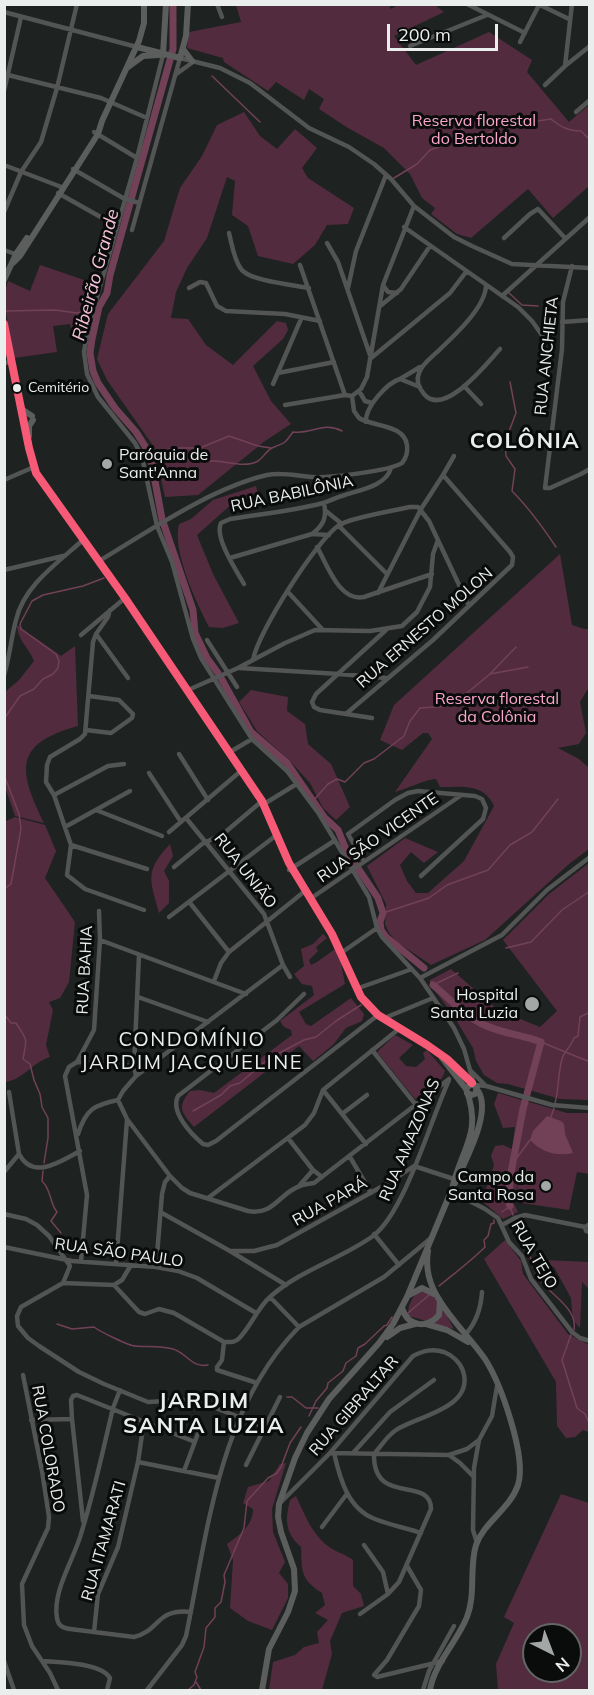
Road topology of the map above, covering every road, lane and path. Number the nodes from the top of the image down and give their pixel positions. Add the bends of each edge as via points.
1 (77, 4) edge
2 (144, 4) edge
3 (166, 4) edge
4 (188, 4) edge
5 (217, 4) edge
6 (467, 4) edge
7 (478, 4) edge
8 (572, 4) edge
9 (539, 5) edge
10 (479, 11) junction
11 (4, 12) edge
12 (487, 15) junction
13 (21, 17) junction
14 (222, 17) dead end
15 (569, 19) junction
16 (70, 30) junction
17 (525, 33) junction
18 (520, 42) dead end
19 (410, 46) dead end
20 (590, 46) edge
21 (137, 47) junction
22 (183, 49) junction
23 (171, 56) junction
24 (193, 61) junction
25 (565, 66) junction
26 (126, 68) junction
27 (6, 75) edge
28 (175, 75) junction
29 (546, 85) dead end
30 (57, 88) junction
31 (4, 91) edge
32 (590, 100) edge
33 (111, 101) junction
34 (576, 112) dead end
35 (147, 118) junction
36 (96, 133) junction
37 (137, 158) junction
38 (4, 165) edge
39 (74, 170) junction
40 (21, 172) junction
41 (386, 175) junction
42 (61, 190) junction
43 (127, 200) junction
44 (137, 203) junction
45 (414, 206) junction
46 (4, 212) edge
47 (590, 217) edge
48 (113, 224) dead end
49 (404, 227) junction
50 (132, 230) dead end
51 (229, 233) dead end
52 (504, 238) dead end
53 (565, 238) junction
54 (327, 243) dead end
55 (430, 246) junction
56 (4, 250) edge
57 (18, 255) junction
58 (300, 265) dead end
59 (534, 265) junction
60 (572, 266) junction
61 (590, 268) edge
62 (466, 273) junction
63 (4, 280) edge
64 (383, 285) junction
65 (486, 285) junction
66 (189, 288) dead end
67 (309, 288) junction
68 (348, 291) junction
69 (397, 293) junction
70 (485, 295) junction
71 (500, 295) junction
72 (379, 307) junction
73 (301, 319) junction
74 (590, 320) edge
75 (320, 321) junction
76 (562, 322) junction
77 (4, 324) edge
78 (544, 338) dead end
79 (500, 349) dead end
80 (371, 358) junction
81 (334, 362) junction
82 (8, 363) edge
83 (423, 365) junction
84 (279, 373) junction
85 (400, 378) junction
86 (273, 384) dead end
87 (464, 386) junction
88 (420, 387) junction
89 (359, 391) junction
90 (345, 395) junction
91 (352, 396) junction
92 (372, 403) junction
93 (481, 404) dead end
94 (285, 405) dead end
95 (20, 408) junction
96 (366, 422) junction
97 (29, 448) junction
98 (454, 456) dead end
99 (34, 467) junction
100 (391, 468) junction
101 (590, 469) edge
102 (443, 475) junction
103 (4, 480) edge
104 (324, 503) junction
105 (421, 509) junction
106 (326, 511) junction
107 (340, 525) junction
108 (159, 526) junction
109 (312, 534) junction
110 (329, 535) junction
111 (84, 539) junction
112 (438, 540) junction
113 (317, 547) junction
114 (66, 556) junction
115 (230, 558) junction
116 (99, 561) junction
117 (4, 570) edge
118 (387, 574) junction
119 (432, 574) junction
120 (244, 584) dead end
121 (288, 592) junction
122 (378, 593) junction
123 (125, 598) junction
124 (469, 606) junction
125 (110, 610) junction
126 (322, 629) junction
127 (387, 630) junction
128 (96, 634) junction
129 (81, 635) dead end
130 (207, 640) dead end
131 (253, 660) junction
132 (238, 668) junction
133 (228, 672) junction
134 (339, 674) junction
135 (4, 675) edge
136 (128, 678) dead end
137 (386, 678) junction
138 (214, 679) junction
139 (237, 687) dead end
140 (188, 690) junction
141 (89, 696) junction
142 (347, 713) junction
143 (372, 718) dead end
144 (86, 730) junction
145 (252, 739) junction
146 (230, 752) junction
147 (179, 754) dead end
148 (124, 764) dead end
149 (242, 770) junction
150 (149, 773) dead end
151 (295, 785) junction
152 (130, 791) dead end
153 (54, 795) junction
154 (460, 796) junction
155 (208, 800) junction
156 (263, 802) junction
157 (96, 810) junction
158 (184, 820) junction
159 (64, 827) junction
160 (169, 832) dead end
161 (276, 835) junction
162 (162, 836) dead end
163 (206, 841) junction
164 (334, 841) junction
165 (71, 845) junction
166 (590, 857) edge
167 (364, 862) junction
168 (174, 867) dead end
169 (355, 868) junction
170 (147, 869) dead end
171 (290, 869) junction
172 (230, 871) junction
173 (421, 876) dead end
174 (303, 889) junction
175 (310, 899) junction
176 (190, 903) junction
177 (144, 910) dead end
178 (99, 911) dead end
179 (169, 917) dead end
180 (268, 920) junction
181 (377, 928) junction
182 (100, 940) junction
183 (229, 952) junction
184 (341, 953) junction
185 (139, 955) junction
186 (283, 965) junction
187 (412, 969) junction
188 (290, 977) dead end
189 (420, 978) junction
190 (214, 981) junction
191 (356, 989) junction
192 (246, 994) junction
193 (304, 994) dead end
194 (138, 997) junction
195 (433, 998) junction
196 (380, 1017) junction
197 (208, 1022) junction
198 (400, 1028) junction
199 (372, 1050) junction
200 (77, 1062) junction
201 (134, 1066) junction
202 (455, 1069) junction
203 (470, 1069) junction
204 (136, 1076) junction
205 (449, 1079) junction
206 (486, 1086) junction
207 (476, 1087) junction
208 (495, 1089) junction
209 (324, 1090) junction
210 (467, 1091) junction
211 (9, 1092) dead end
212 (431, 1093) junction
213 (367, 1095) dead end
214 (118, 1100) junction
215 (439, 1102) junction
216 (416, 1105) junction
217 (590, 1107) edge
218 (342, 1114) junction
219 (127, 1119) junction
220 (77, 1135) junction
221 (288, 1138) junction
222 (366, 1144) junction
223 (80, 1151) junction
224 (19, 1154) junction
225 (350, 1157) junction
226 (414, 1166) junction
227 (313, 1170) junction
228 (4, 1172) edge
229 (170, 1176) junction
230 (322, 1177) junction
231 (397, 1178) junction
232 (455, 1179) junction
233 (406, 1185) junction
234 (298, 1186) junction
235 (451, 1189) junction
236 (371, 1193) junction
237 (208, 1198) junction
238 (162, 1213) junction
239 (4, 1214) edge
240 (502, 1225) junction
241 (587, 1226) edge
242 (590, 1232) edge
243 (374, 1234) junction
244 (430, 1240) junction
245 (4, 1247) edge
246 (230, 1251) junction
247 (254, 1251) junction
248 (413, 1252) junction
249 (423, 1257) junction
250 (67, 1260) junction
251 (81, 1261) junction
252 (250, 1263) junction
253 (116, 1264) junction
254 (130, 1265) junction
255 (399, 1265) junction
256 (156, 1267) junction
257 (63, 1283) junction
258 (114, 1285) junction
259 (286, 1285) junction
260 (482, 1292) dead end
261 (435, 1294) junction
262 (407, 1296) junction
263 (270, 1297) junction
264 (440, 1301) junction
265 (402, 1308) junction
266 (256, 1313) junction
267 (416, 1324) junction
268 (426, 1324) junction
269 (299, 1327) junction
270 (465, 1335) junction
271 (590, 1341) edge
272 (224, 1342) junction
273 (379, 1343) junction
274 (476, 1347) junction
275 (23, 1375) dead end
276 (434, 1380) dead end
277 (257, 1383) junction
278 (497, 1386) junction
279 (120, 1390) junction
280 (280, 1397) dead end
281 (113, 1408) junction
282 (239, 1416) junction
283 (72, 1419) junction
284 (31, 1420) junction
285 (144, 1421) junction
286 (265, 1427) junction
287 (200, 1428) dead end
288 (479, 1440) junction
289 (195, 1442) junction
290 (332, 1453) junction
291 (353, 1453) junction
292 (375, 1454) junction
293 (449, 1455) junction
294 (138, 1462) junction
295 (246, 1465) dead end
296 (184, 1471) junction
297 (474, 1476) junction
298 (219, 1478) junction
299 (288, 1478) junction
300 (300, 1486) junction
301 (346, 1495) junction
302 (279, 1504) junction
303 (83, 1527) junction
304 (322, 1527) dead end
305 (421, 1533) junction
306 (477, 1543) junction
307 (364, 1545) dead end
308 (407, 1566) junction
309 (388, 1594) junction
310 (191, 1612) junction
311 (360, 1614) dead end
312 (454, 1626) dead end
313 (94, 1632) junction
314 (387, 1660) junction
315 (4, 1661) edge
316 (42, 1661) junction
317 (443, 1661) junction
318 (434, 1663) junction
319 (394, 1672) junction
320 (14, 1690) edge
321 (58, 1690) edge
322 (107, 1690) edge
323 (147, 1690) edge
324 (262, 1690) edge
325 (423, 1690) edge
326 (430, 1690) edge

1 - 16 street
2 - 21 main road
3 - 23 main road
4 - 22 main road
5 - 14 street
6 - 10 street
7 - 10 street
8 - 15 street
9 - 15 street
9 - 17 street
10 - 12 street
11 - 13 street
12 - 17 street
12 - 19 street
13 - 16 street
13 - 27 street
15 - 25 street
16 - 21 street
16 - 30 street
17 - 18 street
20 - 25 street
21 - 23 main road
21 - 26 main road
22 - 23 main road
22 - 24 main road
23 - 24 street
23 - 26 main road via 143,56
23 - 28 street
23 - 35 street
24 - 28 street
24 - 41 street via 240,76 309,128 349,147
25 - 29 street
26 - 33 main road
27 - 30 street
27 - 31 street
28 - 44 street
30 - 33 street
30 - 40 street via 41,142
32 - 34 street
33 - 35 street
33 - 36 main road
35 - 37 street
36 - 37 street
36 - 39 main road
37 - 43 street
38 - 40 street
39 - 42 main road
39 - 43 street
40 - 42 street
40 - 46 street
41 - 45 street
41 - 68 street via 356,251
42 - 48 street
42 - 57 main road
43 - 44 street
43 - 108 street via 89,325 84,359 98,397 142,457
44 - 50 street
45 - 49 street
45 - 59 street via 454,237 502,261
47 - 53 street
49 - 55 street
49 - 64 street
51 - 67 street via 243,273
52 - 53 street via 538,209
53 - 59 street
54 - 68 street via 336,256
55 - 62 street
55 - 69 street
56 - 57 street
57 - 63 main road
58 - 67 street
59 - 60 street
59 - 71 street
60 - 61 street
60 - 76 street, RUA ANCHIETA
62 - 65 street
62 - 80 street via 450,293
64 - 69 street via 388,292
64 - 72 street
65 - 70 street
65 - 71 street
66 - 73 street via 206,283 217,306 226,311 285,314
67 - 75 street
68 - 80 street
69 - 72 street
70 - 71 street
70 - 83 street via 455,334
71 - 78 street via 526,314
72 - 80 street
73 - 75 street
73 - 84 street
74 - 76 street
75 - 81 street
76 - 101 street, RUA ANCHIETA via 544,485 547,489
77 - 82 main road
79 - 87 street
80 - 89 street
81 - 84 street
81 - 90 street
82 - 95 main road
83 - 85 street
83 - 88 street via 418,376
84 - 86 street
85 - 88 street
85 - 92 street
87 - 88 street via 446,400 437,401 427,397
87 - 93 street
89 - 91 street
89 - 92 street via 365,401
90 - 91 street
90 - 94 street
91 - 96 street via 356,415
92 - 96 street
95 - 97 main road
95 - 97 main road via 32,418
96 - 100 street, RUA BABILÔNIA via 396,430 404,437 406,459
97 - 99 main road
98 - 102 street
99 - 103 street
99 - 111 main road
100 - 104 street, RUA BABILÔNIA via 367,490
100 - 108 street via 324,477 269,475 211,496
102 - 105 street
102 - 124 street, RUA ERNESTO MOLON via 513,557 508,570
104 - 106 street
104 - 115 street, RUA BABILÔNIA via 223,521 219,533
105 - 107 street via 415,506
105 - 112 street
105 - 118 street
106 - 107 street
106 - 109 street via 325,522
107 - 110 street
107 - 118 street
108 - 116 street
108 - 138 street via 192,639
109 - 110 street
109 - 115 street
110 - 113 street
111 - 114 street
111 - 116 main road
112 - 119 street
112 - 124 street
113 - 121 street
113 - 122 street via 344,592 359,598
114 - 117 street
114 - 135 street via 22,601
115 - 120 street
116 - 123 main road
118 - 122 street
119 - 122 street
119 - 127 street via 430,587 412,619
121 - 126 street
121 - 131 street via 259,640
123 - 125 street
123 - 140 main road
124 - 137 street, RUA ERNESTO MOLON
125 - 128 street
125 - 129 street
126 - 127 street
126 - 131 street
127 - 134 street
128 - 136 street
128 - 141 street
130 - 133 street
131 - 132 street
132 - 133 street
132 - 134 street
133 - 138 street
133 - 139 street
134 - 137 street
134 - 142 street via 312,702 320,710
137 - 142 street, RUA ERNESTO MOLON
138 - 140 street
138 - 145 street
140 - 146 main road
141 - 144 street
141 - 144 street via 119,700 133,714 111,734
142 - 143 street
144 - 153 street via 83,738 48,761 46,782
145 - 146 street
145 - 151 street
146 - 149 main road
147 - 155 street
148 - 153 street via 108,766
149 - 155 street
149 - 156 main road
150 - 158 street, RUA UNIÃO
151 - 156 street
151 - 164 street
152 - 157 street
153 - 159 street
154 - 167 street, RUA SÃO VICENTE
154 - 167 street via 418,791 395,800 348,834
154 - 173 street via 482,799 486,813
155 - 158 street
156 - 161 main road
156 - 163 street via 223,834
157 - 159 street
157 - 162 street
158 - 160 street
158 - 163 street, RUA UNIÃO
159 - 165 street
161 - 171 main road
161 - 172 street
163 - 168 street
163 - 172 street, RUA UNIÃO
164 - 169 street
164 - 171 street
165 - 170 street
165 - 177 street via 67,873 77,885
166 - 189 street via 547,890 502,935
167 - 169 street, RUA SÃO VICENTE
169 - 175 street, RUA SÃO VICENTE
169 - 181 street via 369,897
171 - 174 main road
172 - 176 street
172 - 180 street, RUA UNIÃO
174 - 175 main road
174 - 180 street
175 - 184 main road
176 - 179 street
176 - 183 street
178 - 182 street, RUA BAHIA
180 - 183 street
180 - 186 street, RUA UNIÃO
181 - 184 street
181 - 187 street
182 - 185 street
182 - 200 street, RUA BAHIA via 94,1030
183 - 190 street
184 - 191 main road
185 - 190 street
185 - 194 street
186 - 188 street, RUA UNIÃO
186 - 192 street
187 - 189 street
187 - 191 street
189 - 195 street
190 - 192 street
191 - 196 main road
192 - 197 street
193 - 196 street via 277,1020 178,1096 175,1102 179,1115 203,1144 216,1141
194 - 197 street
194 - 201 street
195 - 196 street
195 - 203 street via 458,1036
196 - 198 main road
197 - 204 street
198 - 199 street
198 - 202 main road
199 - 209 street
199 - 216 street
200 - 201 street
200 - 220 street, RUA BAHIA via 65,1076
201 - 204 street
202 - 205 street, RUA AMAZONAS
202 - 207 main road
202 - 210 main road
203 - 206 street
203 - 207 street
204 - 214 street
205 - 212 street
205 - 215 street, RUA AMAZONAS
206 - 207 street
206 - 208 street
207 - 208 street
207 - 210 main road via 469,1084
207 - 210 main road via 472,1095
207 - 232 main road via 483,1108
208 - 217 street via 554,1106
209 - 218 street
209 - 221 street via 309,1120
210 - 232 main road via 473,1108 472,1127
211 - 224 street
212 - 215 street
212 - 216 street
213 - 218 street
214 - 219 street
214 - 220 street via 94,1107
215 - 226 street, RUA AMAZONAS
216 - 222 street
218 - 222 street
219 - 229 street
219 - 253 street
220 - 223 street
221 - 227 street
221 - 237 street
222 - 225 street
223 - 224 street via 45,1168 30,1166
223 - 251 street via 87,1195
224 - 228 street
225 - 230 street
225 - 236 street
226 - 231 street, RUA PARÁ
226 - 232 street
226 - 233 street, RUA AMAZONAS
227 - 230 street
227 - 234 street
229 - 237 street via 185,1190
229 - 238 street via 164,1186
230 - 234 street
231 - 233 street
231 - 236 street, RUA PARÁ
232 - 235 main road
233 - 243 street, RUA AMAZONAS via 390,1217
234 - 237 street via 260,1212
235 - 240 street, RUA TEJO via 495,1215
235 - 244 main road
236 - 247 street, RUA PARÁ via 277,1245
238 - 246 street
238 - 256 street
239 - 250 street via 37,1225
240 - 241 street via 525,1215
240 - 271 street, RUA TEJO via 531,1279 572,1332
241 - 242 street via 586,1231
243 - 255 street
243 - 259 street, RUA AMAZONAS
244 - 248 street
244 - 249 main road
244 - 261 main road via 428,1272
245 - 250 street, RUA SÃO PAULO
246 - 247 street, RUA PARÁ
246 - 252 street
247 - 252 street
248 - 249 street
248 - 255 street
249 - 262 main road
250 - 251 street, RUA SÃO PAULO
250 - 257 street via 69,1270
251 - 253 street, RUA SÃO PAULO
252 - 259 street
253 - 254 street, RUA SÃO PAULO
254 - 256 street, RUA SÃO PAULO
254 - 258 street via 122,1281
255 - 269 street
256 - 266 street, RUA SÃO PAULO via 197,1278
257 - 258 street
257 - 279 street via 21,1307 18,1326 28,1338 67,1365
258 - 272 street via 139,1312 159,1309 174,1313
259 - 263 street, RUA AMAZONAS
260 - 270 street via 477,1317
261 - 262 main road via 422,1288
261 - 264 main road
262 - 265 main road
263 - 266 street, RUA AMAZONAS
263 - 269 street
264 - 268 main road via 439,1315
264 - 270 main road
265 - 267 main road via 408,1320
265 - 273 main road
266 - 272 street, RUA AMAZONAS via 240,1338
267 - 268 main road
267 - 273 main road via 394,1331
268 - 274 main road via 456,1334
269 - 277 street
270 - 274 main road
272 - 277 street via 222,1360 216,1370
273 - 299 main road via 329,1399 301,1444
274 - 278 main road
275 - 284 street, RUA COLORADO
276 - 291 street via 390,1412
277 - 282 street
278 - 288 street via 492,1416
278 - 306 main road via 516,1439 520,1477 509,1502
279 - 281 street
279 - 282 street via 148,1402 191,1400
280 - 286 street
281 - 283 street via 73,1396
281 - 285 street
281 - 303 street
282 - 286 street
282 - 298 street
283 - 284 street
283 - 303 street
284 - 316 street, RUA COLORADO via 48,1524 22,1590 24,1625
285 - 289 street
285 - 294 street, RUA ITAMARATI
286 - 295 street
287 - 289 street
288 - 293 street
288 - 297 street
289 - 296 street
290 - 291 street
290 - 292 street, RUA GIBRALTAR via 413,1356 436,1350 455,1358 464,1375 458,1398 395,1431
290 - 300 street, RUA GIBRALTAR
290 - 301 street
291 - 292 street
292 - 293 street
292 - 305 street via 381,1480 419,1492 429,1500 431,1509
293 - 297 street
294 - 296 street
294 - 313 street, RUA ITAMARATI via 118,1547 98,1594
296 - 298 street
297 - 306 street via 473,1530
298 - 310 street
299 - 300 street
299 - 302 main road
300 - 302 street, RUA GIBRALTAR
301 - 304 street
301 - 305 street via 373,1519
302 - 324 main road via 279,1524 294,1569 295,1591 269,1648
303 - 313 street via 64,1577 58,1623 63,1628
305 - 308 street
306 - 317 main road via 467,1617
307 - 309 street via 382,1572
308 - 309 street
308 - 314 street via 422,1597
309 - 311 street
310 - 313 street via 169,1613 138,1636
310 - 323 street via 182,1646
312 - 318 street
314 - 319 street
314 - 319 street via 375,1677
315 - 320 street
316 - 321 street, RUA COLORADO
316 - 322 street via 97,1668 108,1673
317 - 318 street
317 - 326 main road
318 - 319 street
318 - 325 street

